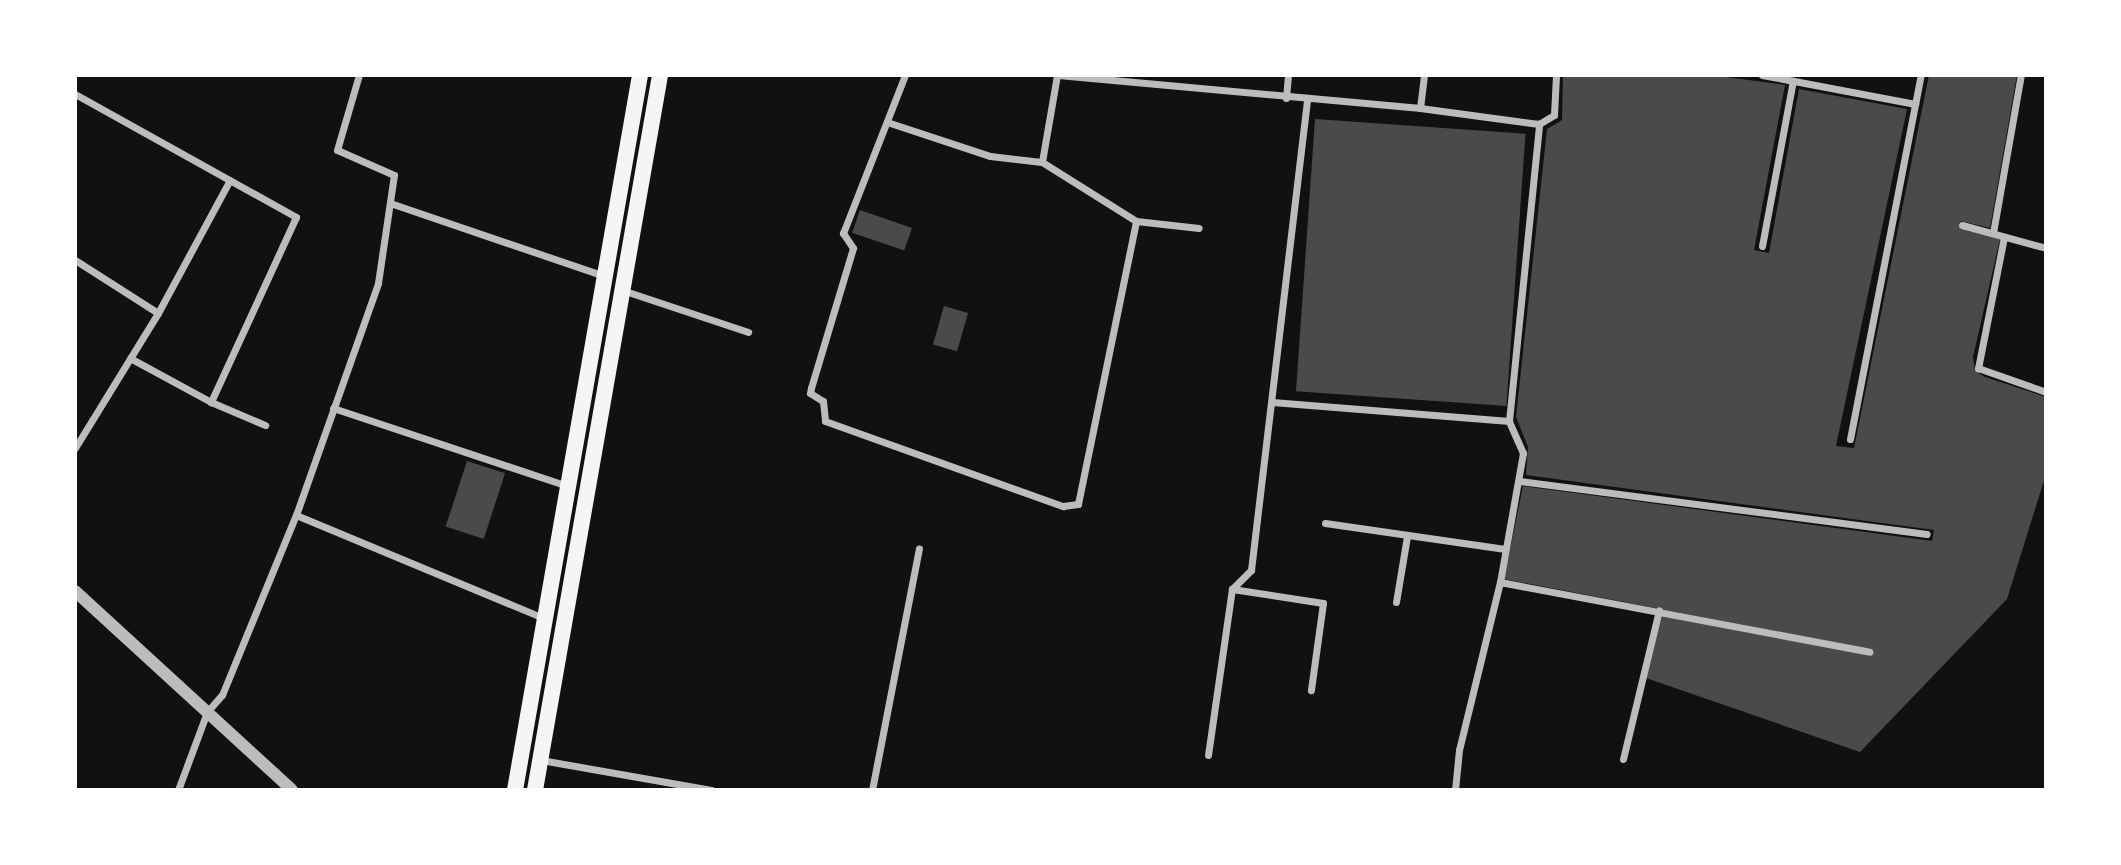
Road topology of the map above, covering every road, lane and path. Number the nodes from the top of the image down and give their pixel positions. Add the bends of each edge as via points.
1 (359, 75) edge
2 (640, 75) edge
3 (660, 75) edge
4 (905, 75) edge
5 (1057, 75) edge
6 (1288, 75) edge
7 (1424, 75) edge
8 (1556, 75) edge
9 (1762, 75) edge
10 (1921, 75) edge
11 (2021, 75) edge
12 (1793, 81) junction
13 (75, 94) edge
14 (1286, 98) junction
15 (1307, 100) junction
16 (1915, 104) junction
17 (1420, 108) junction
18 (887, 122) junction
19 (1539, 124) junction
20 (1042, 162) junction
21 (230, 180) junction
22 (390, 203) junction
23 (1136, 221) junction
24 (1962, 225) dead end
25 (1199, 228) dead end
26 (1993, 233) junction
27 (2004, 237) junction
28 (1762, 246) dead end
29 (2046, 248) edge
30 (75, 260) edge
31 (605, 276) junction
32 (621, 290) junction
33 (158, 313) junction
34 (748, 331) dead end
35 (130, 358) junction
36 (585, 390) junction
37 (2046, 393) edge
38 (603, 395) junction
39 (211, 402) junction
40 (1272, 402) junction
41 (333, 408) junction
42 (1509, 421) junction
43 (265, 425) dead end
44 (1850, 439) dead end
45 (75, 448) edge
46 (1519, 481) junction
47 (569, 486) junction
48 (296, 515) junction
49 (1325, 523) dead end
50 (1927, 534) dead end
51 (1407, 536) junction
52 (919, 549) dead end
53 (1505, 549) junction
54 (1500, 582) junction
55 (1232, 589) junction
56 (75, 591) edge
57 (1395, 602) dead end
58 (1658, 610) junction
59 (545, 618) junction
60 (1870, 652) dead end
61 (1311, 690) dead end
62 (207, 712) junction
63 (1208, 755) dead end
64 (1623, 759) dead end
65 (540, 760) junction
66 (178, 790) edge
67 (292, 790) edge
68 (515, 790) edge
69 (535, 790) edge
70 (711, 790) edge
71 (872, 790) edge
72 (1455, 790) edge

1 - 22 street via 337,150 394,175
2 - 31 main road
3 - 32 main road
4 - 18 street
5 - 14 street
5 - 20 street
6 - 14 street
7 - 17 street
8 - 19 street via 1554,115
9 - 12 street
10 - 16 street
11 - 26 street
12 - 16 street
12 - 28 street
13 - 21 street
14 - 15 street
15 - 17 street
15 - 40 street
16 - 44 street
17 - 19 street
18 - 20 street via 990,156
18 - 23 street via 843,233 853,248 810,393 823,401 825,421 1063,506 1077,504
19 - 42 street
20 - 23 street
21 - 33 street
21 - 39 street via 296,216
22 - 31 street
22 - 41 street via 378,283
23 - 25 street
24 - 26 street
26 - 27 street
27 - 29 street
27 - 37 street via 1978,368
30 - 33 street
31 - 36 main road
32 - 34 street
32 - 38 main road
33 - 35 street
35 - 39 street
35 - 45 street
36 - 38 main road
36 - 47 main road
38 - 65 main road
39 - 43 street
40 - 42 street
40 - 55 street via 1251,570
41 - 47 street
41 - 48 street
42 - 46 street via 1523,453
46 - 50 street
46 - 53 street
47 - 59 main road
48 - 59 street
48 - 62 street via 222,695
49 - 51 street
51 - 53 street
51 - 57 street
52 - 71 street
53 - 54 street
54 - 58 street
54 - 72 street via 1459,750
55 - 61 street via 1323,603
55 - 63 street
56 - 62 street
58 - 60 street
58 - 64 street
59 - 68 main road
62 - 66 street
62 - 67 street
65 - 69 main road
65 - 70 street

